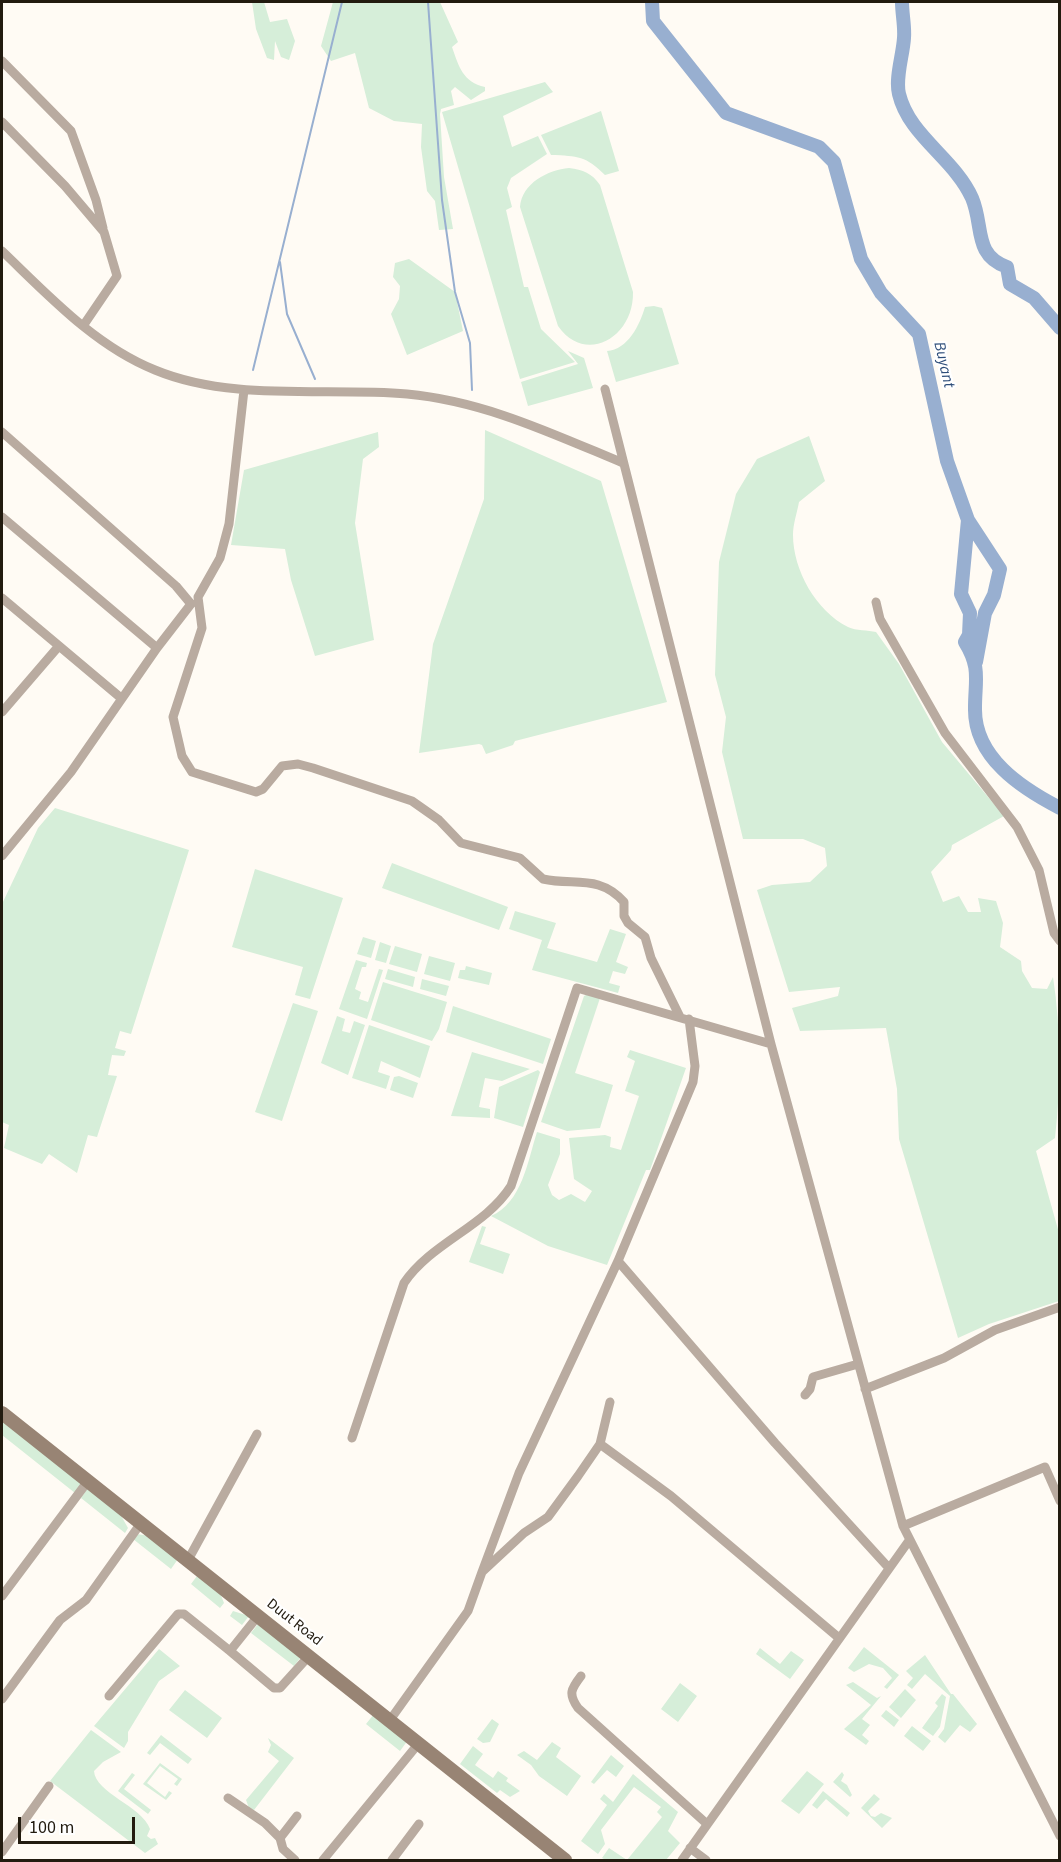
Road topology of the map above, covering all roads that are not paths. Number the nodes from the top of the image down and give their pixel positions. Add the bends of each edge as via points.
1 (2, 61) edge
2 (2, 122) edge
3 (104, 232) junction
4 (2, 251) edge
5 (83, 326) junction
6 (605, 389) dead end
7 (244, 390) junction
8 (2, 432) edge
9 (623, 463) junction
10 (2, 517) edge
11 (2, 598) edge
12 (194, 600) junction
13 (876, 602) dead end
14 (58, 647) junction
15 (157, 648) junction
16 (121, 698) junction
17 (2, 712) edge
18 (2, 856) edge
19 (1059, 942) edge
20 (684, 1018) junction
21 (771, 1044) junction
22 (618, 1261) junction
23 (1059, 1307) edge
24 (858, 1364) junction
25 (864, 1389) junction
26 (805, 1395) dead end
27 (610, 1402) dead end
28 (2, 1413) edge
29 (257, 1434) dead end
30 (352, 1438) dead end
31 (600, 1444) junction
32 (88, 1481) junction
33 (1059, 1501) edge
34 (141, 1523) junction
35 (903, 1526) junction
36 (908, 1542) junction
37 (188, 1560) junction
38 (888, 1567) junction
39 (482, 1572) junction
40 (2, 1596) edge
41 (258, 1616) junction
42 (839, 1638) junction
43 (230, 1651) junction
44 (309, 1656) junction
45 (581, 1676) dead end
46 (109, 1696) dead end
47 (2, 1699) edge
48 (390, 1720) junction
49 (419, 1743) junction
50 (49, 1786) dead end
51 (228, 1798) dead end
52 (297, 1816) dead end
53 (419, 1824) dead end
54 (707, 1824) junction
55 (1059, 1836) edge
56 (280, 1838) junction
57 (690, 1848) junction
58 (2, 1852) edge
59 (295, 1860) edge
60 (323, 1860) edge
61 (392, 1860) edge
62 (565, 1860) edge
63 (682, 1860) edge
64 (706, 1860) edge

1 - 3 street via 71,131
2 - 3 street
3 - 5 street via 117,276
4 - 5 street
5 - 7 street via 155,371
6 - 9 street
7 - 9 street via 370,391 466,403
7 - 12 street via 230,524 220,558
8 - 12 street
9 - 21 street
10 - 15 street
11 - 14 street
12 - 15 street
12 - 20 street via 202,628 173,717 182,756 192,772 256,792 282,766 298,764 313,768 412,801 428,810 461,843 520,858 543,879 582,880 602,886 624,902 624,916 645,937 651,958
13 - 19 street via 880,619 945,733 1017,827 1039,870
14 - 16 street
14 - 17 street
15 - 16 street
16 - 18 street via 71,772
20 - 21 street
20 - 22 street via 695,1066 693,1082
20 - 30 street via 577,988 511,1186 495,1205 432,1252 404,1283
21 - 24 street
22 - 38 street
22 - 39 street via 519,1473
23 - 25 street via 994,1330 944,1358
24 - 25 street
24 - 26 street via 813,1377
25 - 35 street
27 - 31 street
28 - 32 main road, Duut Road
29 - 37 street
31 - 39 street via 548,1517 524,1533
31 - 42 street via 671,1496
32 - 34 main road, Duut Road
32 - 40 street
33 - 35 street via 1045,1467
34 - 37 main road, Duut Road
34 - 47 street via 86,1600 60,1620
35 - 36 street
36 - 38 street
36 - 55 street
37 - 41 main road, Duut Road
38 - 42 street
39 - 48 street via 468,1611
41 - 43 street
41 - 44 main road, Duut Road
42 - 54 street
43 - 44 street via 277,1689
43 - 46 street via 184,1614 178,1614
44 - 48 main road, Duut Road
45 - 54 street via 571,1688 571,1698 578,1708
48 - 49 main road, Duut Road
49 - 60 street
49 - 62 main road, Duut Road
50 - 58 street
51 - 56 street
52 - 56 street
53 - 61 street
54 - 57 street
56 - 59 street via 283,1849
57 - 63 street
57 - 64 street

